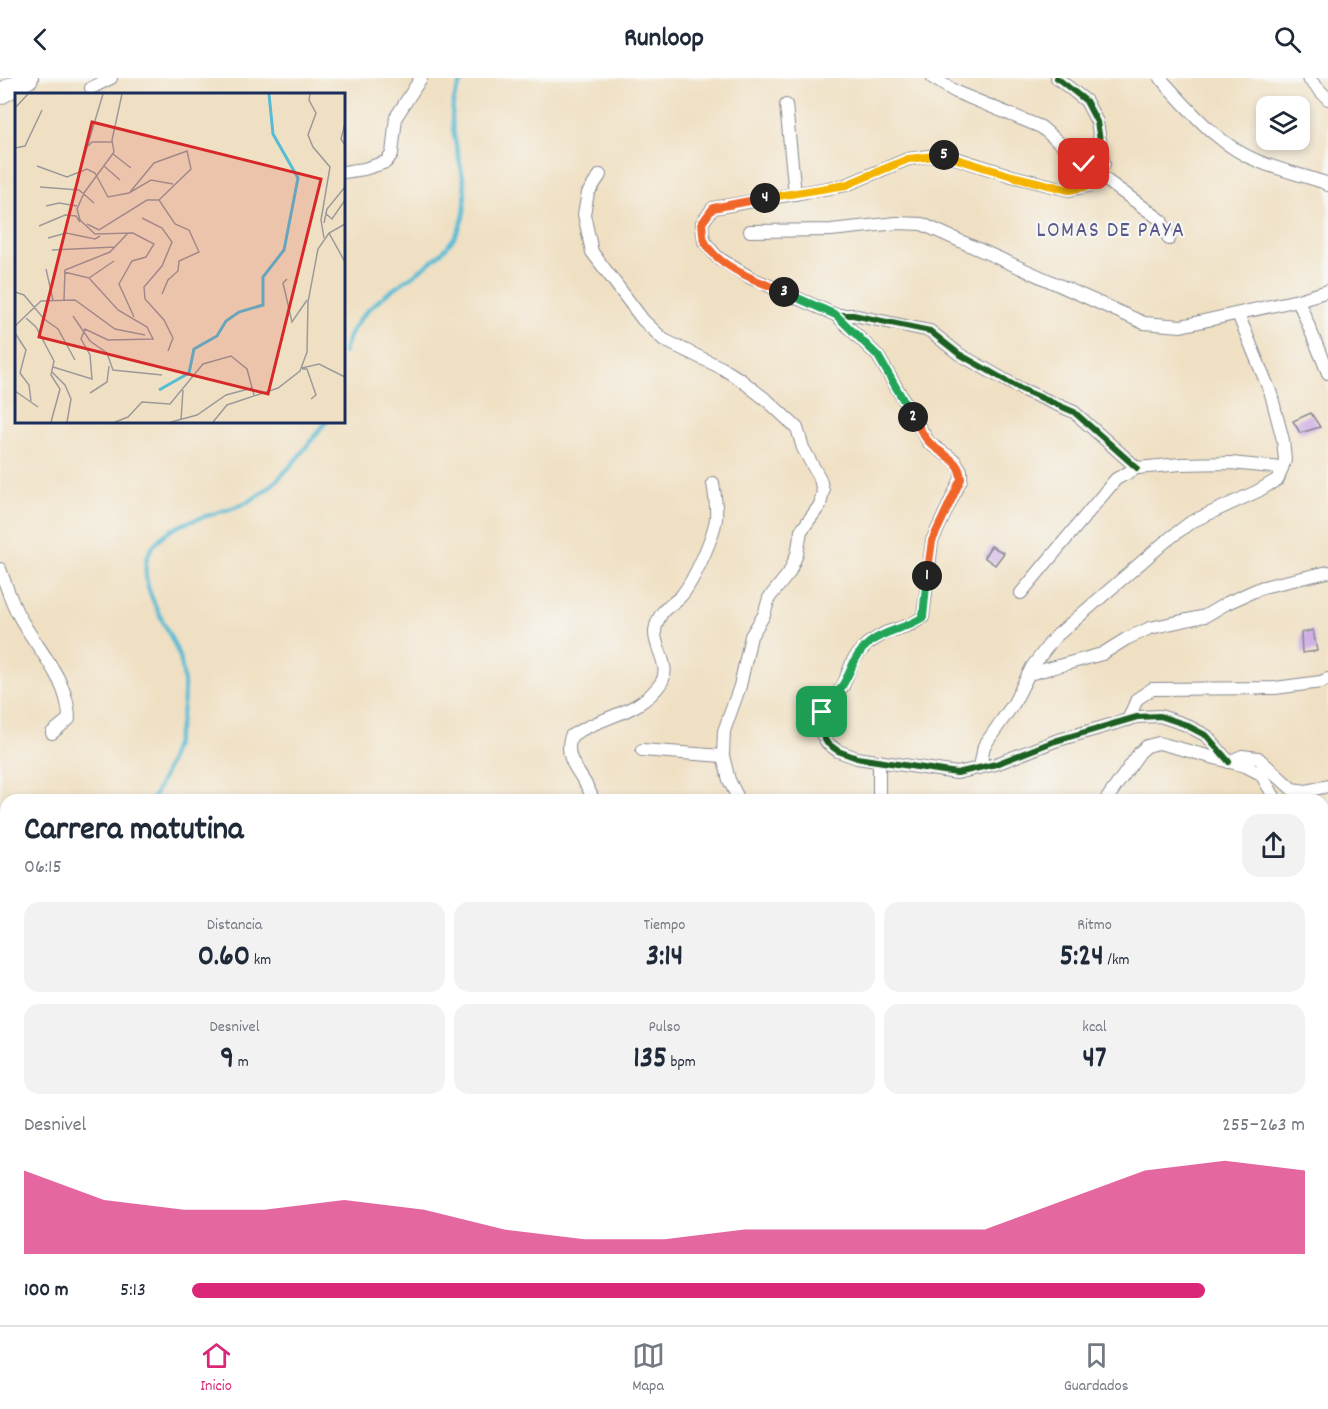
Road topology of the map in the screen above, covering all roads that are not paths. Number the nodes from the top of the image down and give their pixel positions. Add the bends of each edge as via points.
1 (28, 78) edge
2 (111, 78) edge
3 (421, 78) edge
4 (933, 78) edge
5 (1057, 78) edge
6 (1161, 78) edge
7 (1308, 78) edge
8 (90, 87) edge
9 (0, 94) edge
10 (1328, 99) edge
11 (786, 105) dead end
12 (1328, 168) edge
13 (345, 172) edge
14 (1098, 174) junction
15 (600, 175) dead end
16 (1325, 184) edge
17 (795, 194) junction
18 (750, 231) dead end
19 (1169, 239) dead end
20 (1328, 291) edge
21 (1298, 300) junction
22 (1238, 314) junction
23 (836, 315) junction
24 (1328, 373) edge
25 (1137, 468) junction
26 (1282, 468) junction
27 (713, 483) dead end
28 (0, 569) edge
29 (1328, 572) edge
30 (1021, 593) dead end
31 (1029, 674) junction
32 (1328, 679) edge
33 (1128, 720) junction
34 (52, 733) dead end
35 (642, 750) dead end
36 (723, 756) junction
37 (879, 761) junction
38 (1229, 762) junction
39 (980, 767) junction
40 (1328, 786) edge
41 (591, 794) edge
42 (736, 794) edge
43 (879, 794) edge
44 (1110, 794) edge
45 (1273, 794) edge

1 - 9 main road
2 - 8 street
3 - 13 street via 396,117 392,154 386,162
4 - 14 street via 956,92 1041,127
5 - 14 street via 1086,101 1097,122 1104,164
6 - 16 street via 1204,126 1233,148 1259,162
7 - 10 street
11 - 17 street
12 - 16 street
14 - 17 street via 1088,186 1069,190 943,154 908,159 846,185
14 - 19 street via 1161,220
15 - 36 street via 588,193 584,214 592,252 643,320 664,340 741,380 797,428 824,491 820,505 801,531 789,573 769,598 751,636 740,686 724,731
17 - 23 street via 713,208 702,223 704,241 717,257 751,278
18 - 22 street via 922,224 1144,323 1181,326
20 - 21 street
21 - 22 street
21 - 24 street
22 - 26 street via 1271,393 1283,440
23 - 25 street via 854,315 930,331 969,360 1074,412
23 - 37 street via 878,356 929,443 954,460 961,470 961,479 932,541 923,617 867,644 853,660 843,686 819,721 827,743 838,751
25 - 26 street via 1231,463
25 - 30 street via 1116,479
26 - 31 street via 1278,478 1258,491 1191,522 1166,541 1054,638
27 - 41 street via 715,522 699,566 681,595 662,610 655,629 665,668 662,682 624,714 571,736 567,747 570,759
28 - 34 street via 18,613 47,657 69,704 69,719
29 - 31 street via 1263,587 1204,616 1150,628 1102,654
31 - 39 street via 984,746
32 - 33 street via 1275,688 1152,689 1137,699
33 - 38 street via 1160,716 1184,724 1207,736
33 - 39 street
35 - 36 street
36 - 42 street
37 - 39 street via 957,773
37 - 43 street
38 - 40 street via 1242,756 1257,758 1292,789 1305,791
38 - 44 street via 1159,743 1147,746
38 - 45 street via 1261,774

